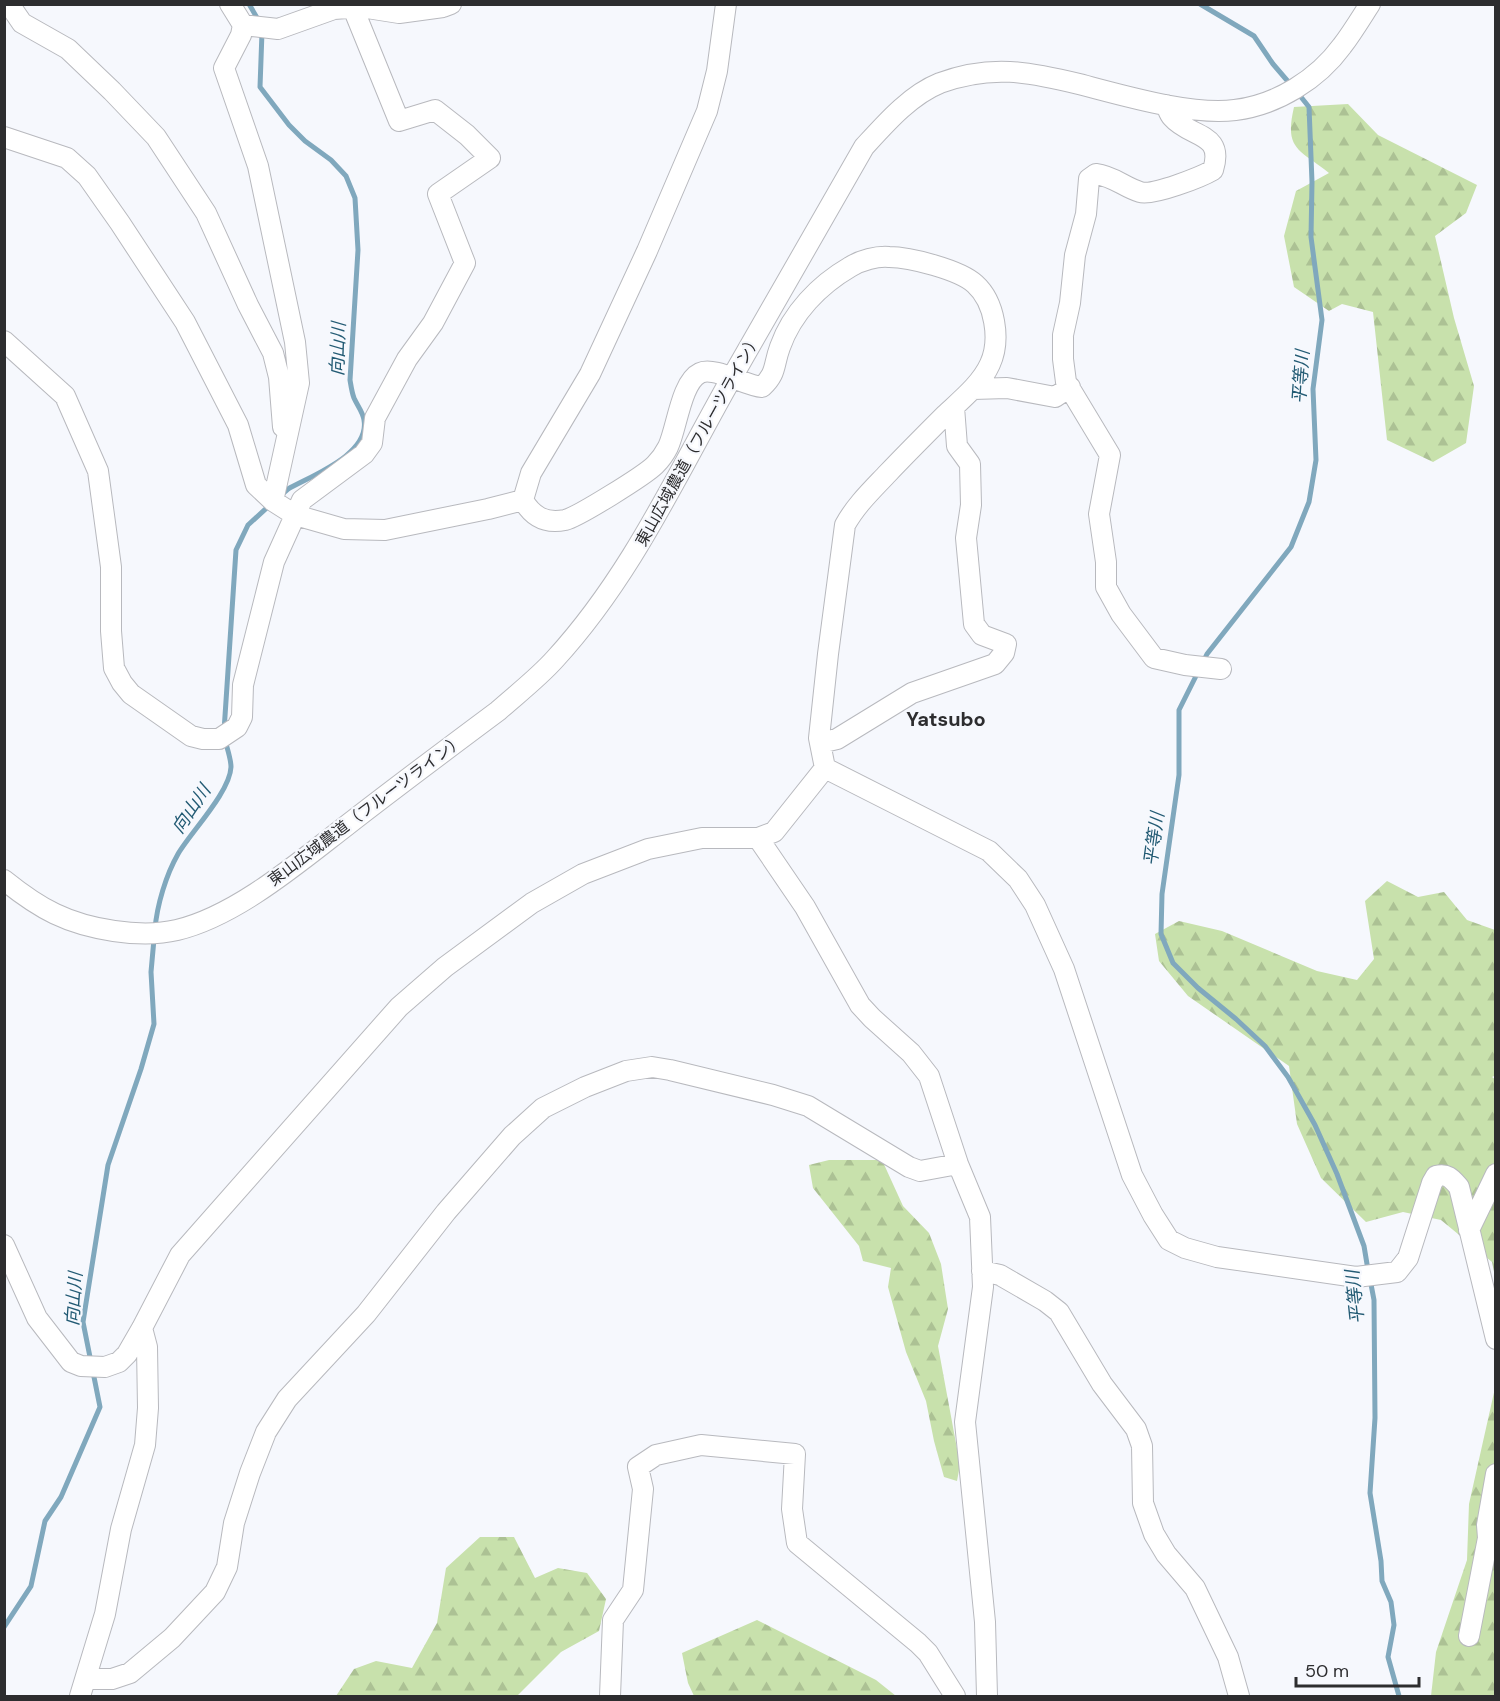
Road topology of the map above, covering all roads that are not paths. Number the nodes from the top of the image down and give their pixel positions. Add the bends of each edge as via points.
1 (9, 4) edge
2 (230, 4) edge
3 (451, 4) edge
4 (726, 4) edge
5 (1370, 4) edge
6 (353, 8) junction
7 (246, 26) junction
8 (1166, 105) junction
9 (4, 137) edge
10 (4, 341) edge
11 (732, 378) junction
12 (1070, 387) junction
13 (973, 389) junction
14 (954, 407) junction
15 (285, 451) junction
16 (523, 500) junction
17 (273, 501) junction
18 (295, 515) junction
19 (1217, 669) dead end
20 (820, 743) junction
21 (825, 768) junction
22 (758, 838) junction
23 (4, 880) edge
24 (958, 1164) junction
25 (1496, 1174) edge
26 (1469, 1230) junction
27 (4, 1245) edge
28 (982, 1271) junction
29 (142, 1328) junction
30 (1496, 1339) edge
31 (1496, 1474) edge
32 (1469, 1636) dead end
33 (83, 1688) edge
34 (610, 1696) edge
35 (955, 1696) edge
36 (987, 1696) edge
37 (1239, 1696) edge

1 - 15 street via 22,23 68,50 156,137 206,213 273,353 279,377
2 - 7 street
3 - 6 street via 399,13
4 - 16 street via 707,111 590,374 531,473
5 - 8 street, 東山広域農道（フルーツライン） via 1342,47 1323,67 1304,83 1272,100 1236,110
6 - 7 street via 334,9 278,29
6 - 18 street via 399,121 435,110 490,158 438,194 465,263 375,418 372,443 364,454 302,501
7 - 15 street via 224,69 258,166 295,342 298,383
8 - 11 street, 東山広域農道（フルーツライン） via 1035,73 999,71 938,84 912,100 864,147
8 - 12 street via 1179,123 1214,146 1213,170 1142,193 1107,176 1096,174 1089,179 1063,335 1066,382
9 - 17 street via 68,158 87,176 185,322 238,425 256,485
10 - 18 street via 65,396 98,471 111,567 114,668 131,694 190,736 219,739 232,733 242,717 243,685 274,562
11 - 13 street via 762,387 772,378 780,348 802,307 852,265 889,257 956,272 975,284 988,302 996,342 990,365
11 - 16 street via 707,371 699,374 688,385 668,448 654,466 584,512 564,520 546,520 531,513
11 - 23 street, 東山広域農道（フルーツライン） via 626,567 554,661 498,711 283,874 230,909 176,930 137,934 98,929 61,918 31,902
12 - 13 street via 1055,397 1007,388
12 - 19 street via 1110,455 1099,514 1106,587 1154,658
13 - 14 street
14 - 20 street via 855,508 845,525
14 - 20 street via 957,446 970,464 971,505 966,538 974,624 982,635 1005,644 1004,653 995,664 912,693 837,739
15 - 17 street
16 - 18 street via 385,530 344,529
17 - 18 street
20 - 21 street
21 - 22 street via 774,832
21 - 26 street via 989,851 1018,879 1035,905 1064,969 1132,1175 1169,1240 1217,1257 1358,1276 1397,1272 1408,1258 1432,1183 1443,1174 1459,1187
22 - 24 street via 805,907 860,1005 911,1053 929,1076
22 - 29 street via 702,838 648,849 583,874 532,903 445,967 399,1007 180,1256
24 - 28 street via 980,1217
24 - 33 street via 920,1171 808,1106 652,1067 626,1071 543,1108 512,1136 366,1314 287,1399 266,1432 250,1473 234,1524 227,1567 214,1592 172,1638 130,1673
25 - 26 street
26 - 30 street
27 - 29 street via 37,1318 71,1362 103,1366 119,1362
28 - 36 street via 964,1422 985,1622
28 - 37 street via 1000,1275 1059,1312 1102,1384 1136,1430 1142,1446 1143,1503 1154,1534 1195,1588 1228,1657
29 - 33 street via 147,1347 145,1445 121,1529 105,1614
31 - 32 street
34 - 35 street via 613,1620 633,1590 642,1489 638,1467 656,1455 701,1445 795,1454 792,1509 797,1543 918,1643

